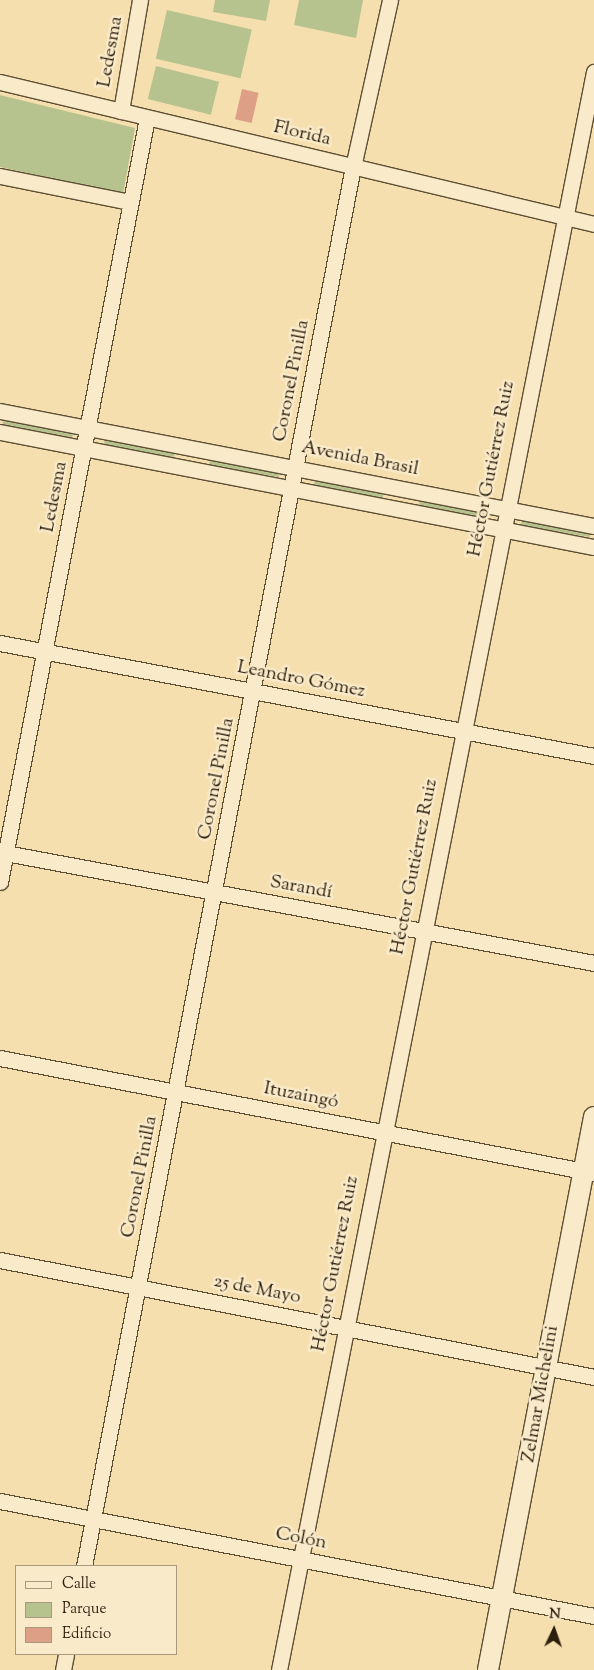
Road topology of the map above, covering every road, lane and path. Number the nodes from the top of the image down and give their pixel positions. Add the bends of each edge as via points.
1 (140, 0) edge
2 (390, 0) edge
3 (594, 72) edge
4 (0, 82) edge
5 (121, 111) junction
6 (147, 118) junction
7 (353, 167) junction
8 (0, 176) edge
9 (130, 202) junction
10 (562, 216) junction
11 (594, 224) edge
12 (0, 411) edge
13 (88, 427) junction
14 (0, 432) edge
15 (84, 448) junction
16 (296, 467) junction
17 (292, 488) junction
18 (505, 508) junction
19 (594, 526) edge
20 (501, 529) junction
21 (594, 547) edge
22 (0, 643) edge
23 (46, 651) junction
24 (254, 691) junction
25 (462, 731) junction
26 (594, 756) edge
27 (3, 853) edge
28 (0, 882) edge
29 (216, 893) junction
30 (423, 931) junction
31 (594, 963) edge
32 (0, 1058) edge
33 (177, 1093) junction
34 (594, 1118) edge
35 (383, 1132) junction
36 (589, 1172) edge
37 (0, 1260) edge
38 (138, 1288) junction
39 (344, 1328) junction
40 (546, 1366) junction
41 (594, 1377) edge
42 (0, 1501) edge
43 (93, 1520) junction
44 (300, 1559) junction
45 (84, 1565) edge
46 (504, 1599) junction
47 (594, 1616) edge
48 (66, 1655) edge
49 (63, 1670) edge
50 (279, 1670) edge
51 (488, 1670) edge

1 - 5 street, Ledesma
2 - 7 street, Coronel Pinilla
3 - 10 street, Héctor Gutiérrez Ruiz
4 - 5 street, Florida
5 - 6 street, Florida
6 - 7 street, Florida
6 - 9 street, Ledesma
7 - 10 street, Florida
7 - 16 street, Coronel Pinilla
8 - 9 street
9 - 13 street, Ledesma
10 - 11 street, Florida
10 - 18 street, Héctor Gutiérrez Ruiz
12 - 13 street, Avenida Brasil
13 - 15 street, Ledesma
13 - 16 street, Avenida Brasil
14 - 15 street
15 - 17 street
15 - 23 street, Ledesma
16 - 17 street, Coronel Pinilla
16 - 18 street, Avenida Brasil
17 - 20 street
17 - 24 street, Coronel Pinilla
18 - 19 street, Avenida Brasil
18 - 20 street, Héctor Gutiérrez Ruiz
20 - 21 street
20 - 25 street, Héctor Gutiérrez Ruiz
22 - 23 street, Leandro Gómez
23 - 24 street, Leandro Gómez
23 - 27 street, Ledesma
24 - 25 street, Leandro Gómez
24 - 29 street, Coronel Pinilla
25 - 26 street, Leandro Gómez
25 - 30 street, Héctor Gutiérrez Ruiz
27 - 28 street, Ledesma
27 - 29 street, Sarandí
29 - 30 street, Sarandí
29 - 33 street, Coronel Pinilla
30 - 31 street, Sarandí
30 - 35 street, Héctor Gutiérrez Ruiz
32 - 33 street, Ituzaingó
33 - 35 street, Ituzaingó
33 - 38 street, Coronel Pinilla
34 - 36 street, Zelmar Michelini
35 - 36 street, Ituzaingó
35 - 39 street, Héctor Gutiérrez Ruiz
36 - 40 street, Zelmar Michelini
37 - 38 street, 25 de Mayo
38 - 39 street, 25 de Mayo
38 - 43 street, Coronel Pinilla
39 - 40 street, 25 de Mayo
39 - 44 street, Héctor Gutiérrez Ruiz
40 - 41 street, 25 de Mayo
40 - 46 street, Zelmar Michelini
42 - 43 street, Colón
43 - 44 street, Colón
43 - 45 street, Coronel Pinilla
44 - 46 street, Colón
44 - 50 street, Héctor Gutiérrez Ruiz
46 - 47 street, Colón
46 - 51 street, Zelmar Michelini
48 - 49 street

